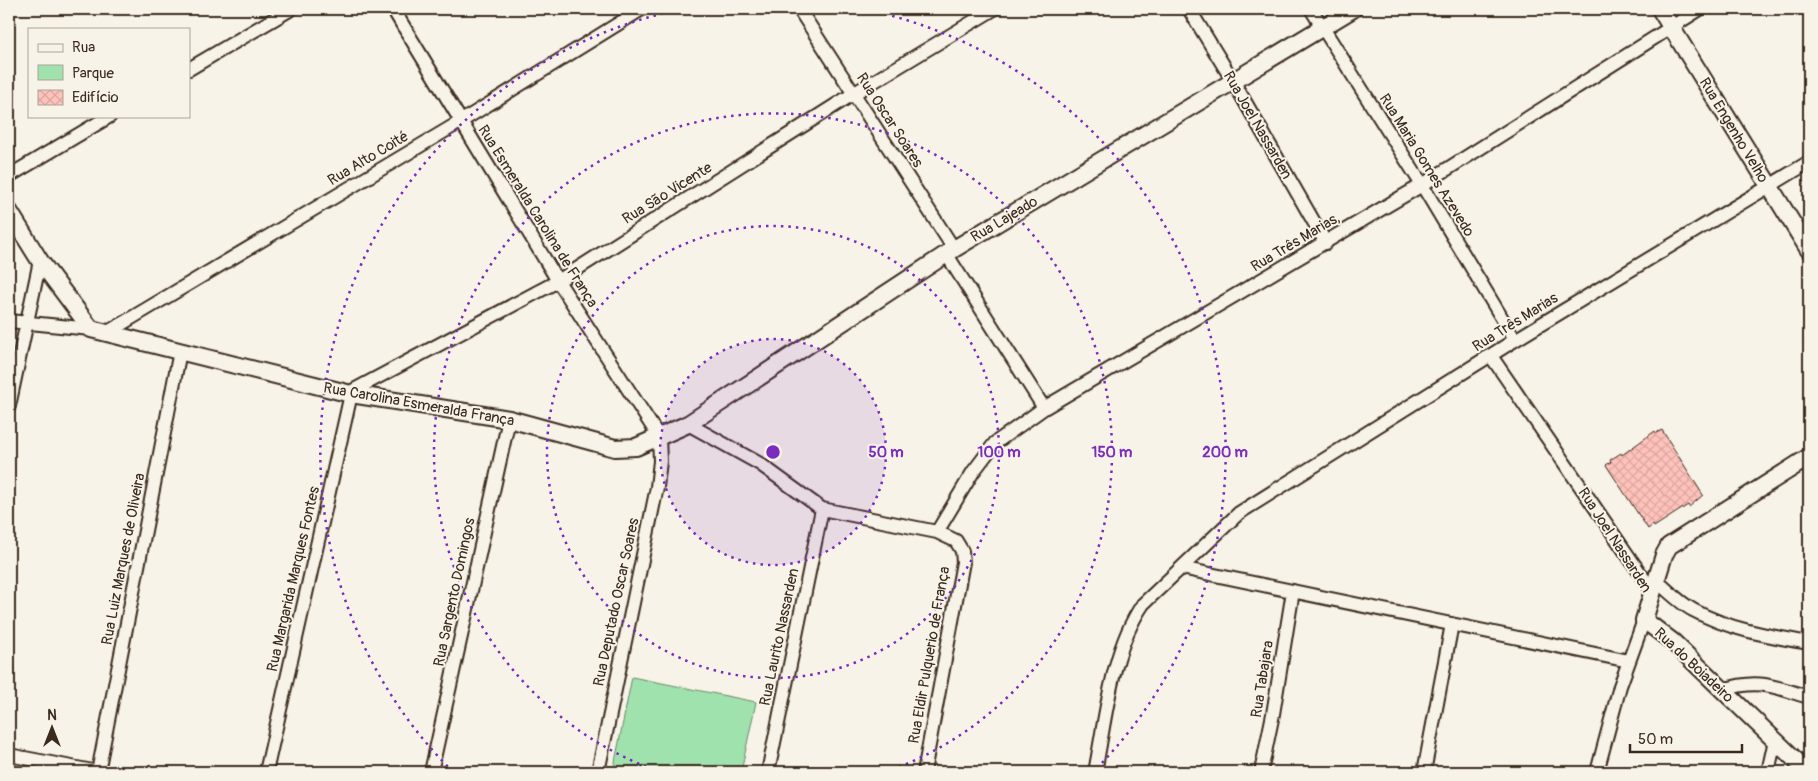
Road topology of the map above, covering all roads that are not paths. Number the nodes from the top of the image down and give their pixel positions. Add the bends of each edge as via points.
1 (291, 9) edge
2 (393, 9) edge
3 (642, 9) edge
4 (799, 9) edge
5 (994, 9) edge
6 (1189, 9) edge
7 (1311, 9) edge
8 (1353, 9) edge
9 (1660, 9) edge
10 (1700, 9) edge
11 (1671, 26) junction
12 (1322, 27) junction
13 (190, 68) edge
14 (1233, 81) junction
15 (853, 94) junction
16 (107, 118) edge
17 (460, 122) junction
18 (1809, 162) edge
19 (9, 176) edge
20 (1422, 185) junction
21 (1769, 187) junction
22 (9, 211) edge
23 (1326, 243) junction
24 (1809, 250) edge
25 (950, 252) junction
26 (40, 261) junction
27 (558, 281) junction
28 (9, 322) edge
29 (26, 322) junction
30 (90, 329) junction
31 (108, 332) junction
32 (1515, 340) junction
33 (180, 351) junction
34 (1492, 356) junction
35 (351, 394) junction
36 (9, 406) edge
37 (1044, 408) junction
38 (509, 419) junction
39 (688, 424) junction
40 (659, 437) junction
41 (1809, 457) edge
42 (822, 509) junction
43 (936, 532) junction
44 (1181, 568) junction
45 (1655, 587) junction
46 (1293, 591) junction
47 (1644, 620) junction
48 (1452, 624) junction
49 (1809, 643) edge
50 (1629, 661) junction
51 (1723, 690) junction
52 (1809, 697) edge
53 (1775, 740) junction
54 (9, 755) edge
55 (98, 772) edge
56 (266, 772) edge
57 (430, 772) edge
58 (598, 772) edge
59 (768, 772) edge
60 (924, 772) edge
61 (1094, 772) edge
62 (1261, 772) edge
63 (1424, 772) edge
64 (1597, 772) edge
65 (1768, 772) edge
66 (1808, 772) edge

1 - 13 street
2 - 17 street, Rua Esmeralda Carolina de França
3 - 17 street, Rua Alto Coité
4 - 15 street, Rua Oscar Soares
5 - 15 street, Rua São Vicente
6 - 14 street, Rua Joel Nassarden
7 - 12 street, Rua Maria Gomes Azevedo
8 - 12 street, Rua Lajeado
9 - 11 street, Rua Engenho Velho
10 - 11 street, Rua Três Marias,
11 - 20 street, Rua Três Marias,
11 - 21 street, Rua Engenho Velho
12 - 14 street, Rua Lajeado
12 - 20 street, Rua Maria Gomes Azevedo
14 - 23 street, Rua Joel Nassarden
14 - 25 street, Rua Lajeado
15 - 25 street, Rua Oscar Soares
15 - 27 street, Rua São Vicente
16 - 19 street
17 - 27 street, Rua Esmeralda Carolina de França
17 - 31 street, Rua Alto Coité
18 - 21 street, Rua Três Marias
20 - 23 street, Rua Três Marias,
20 - 32 street, Rua Maria Gomes Azevedo
21 - 24 street, Rua Engenho Velho
21 - 32 street, Rua Três Marias
22 - 26 street
23 - 37 street, Rua Três Marias,
25 - 37 street, Rua Oscar Soares
25 - 39 street, Rua Lajeado
26 - 29 street
26 - 30 street
27 - 35 street, Rua São Vicente via 360,385
27 - 40 street, Rua Esmeralda Carolina de França
28 - 29 street, Rua Carolina Esmeralda França
29 - 30 street, Rua Carolina Esmeralda França
29 - 36 street
30 - 31 street, Rua Carolina Esmeralda França
31 - 33 street, Rua Carolina Esmeralda França
32 - 34 street, Rua Três Marias
33 - 35 street, Rua Carolina Esmeralda França
33 - 55 street, Rua Luiz Marques de Oliveira
34 - 44 street, Rua Três Marias via 1239,513
34 - 45 street, Rua Joel Nassarden
35 - 38 street, Rua Carolina Esmeralda França
35 - 56 street, Rua Margarida Marques Fontes
37 - 43 street, Rua Três Marias, via 995,443
38 - 40 street, Rua Carolina Esmeralda França via 616,448 636,447
38 - 57 street, Rua Sargento Domingos
39 - 40 street, Rua Lajeado
39 - 42 street, Rua Eldir Pulquerio de França via 760,464
40 - 58 street, Rua Deputado Oscar Soares via 657,487
41 - 45 street via 1669,546
42 - 43 street, Rua Eldir Pulquerio de França
42 - 59 street, Rua Laurito Nassarden
43 - 60 street, Rua Eldir Pulquerio de França via 956,541 963,562
44 - 46 street
44 - 61 street via 1143,604 1132,621 1114,676
45 - 47 street, Rua Joel Nassarden
45 - 49 street via 1730,626
46 - 48 street
46 - 62 street, Rua Tabajara
47 - 50 street, Rua Joel Nassarden
47 - 51 street, Rua do Boiadeiro via 1673,642
48 - 50 street
48 - 63 street
50 - 64 street, Rua Joel Nassarden
51 - 52 street via 1743,683 1766,684
51 - 53 street, Rua do Boiadeiro
53 - 65 street
53 - 66 street, Rua do Boiadeiro
54 - 55 street

